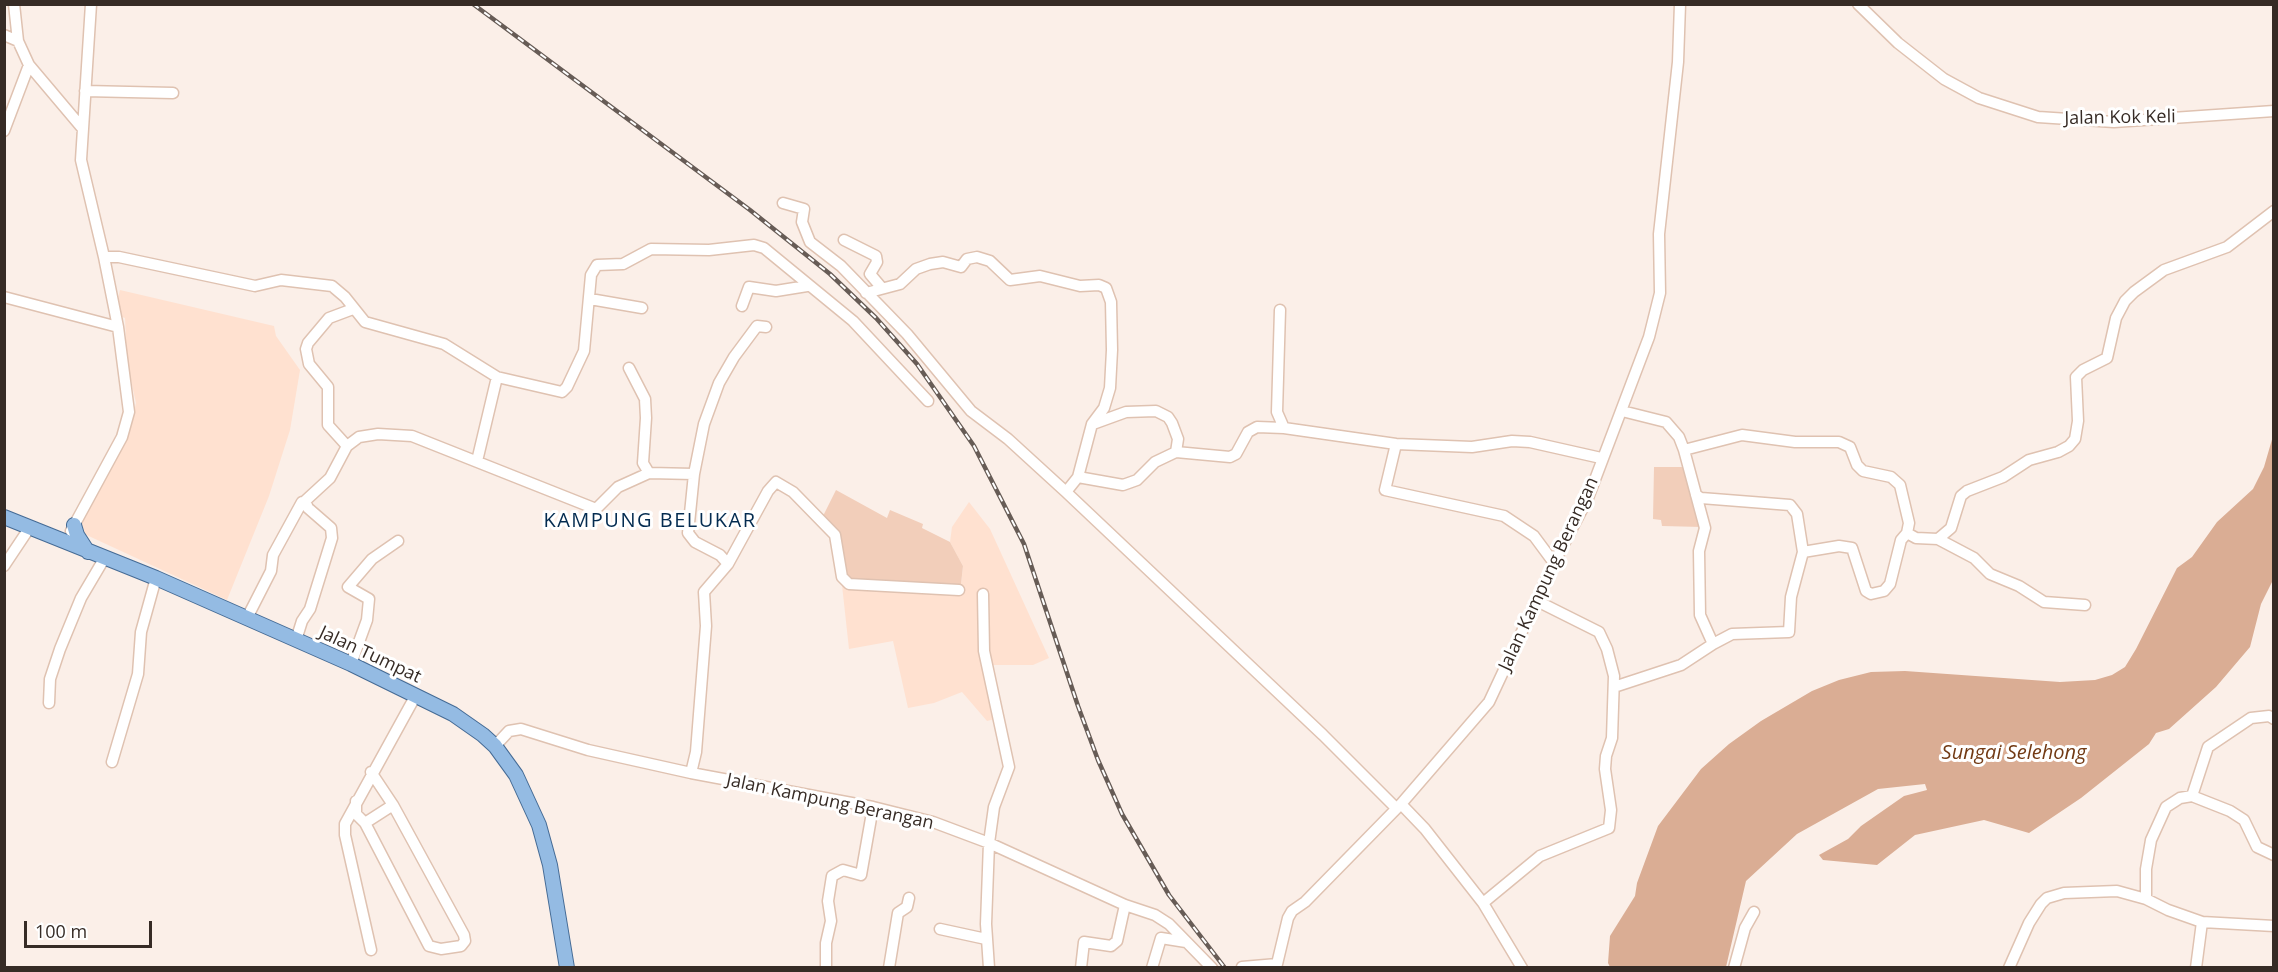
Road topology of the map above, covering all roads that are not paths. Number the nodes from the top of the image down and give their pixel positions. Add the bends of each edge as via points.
1 (14, 4) edge
2 (91, 4) edge
3 (1680, 4) edge
4 (1858, 4) edge
5 (4, 35) edge
6 (18, 41) junction
7 (29, 65) junction
8 (85, 91) junction
9 (173, 93) dead end
10 (2274, 111) edge
11 (83, 129) junction
12 (4, 131) edge
13 (783, 203) dead end
14 (2274, 211) edge
15 (844, 240) dead end
16 (104, 257) junction
17 (807, 286) junction
18 (881, 287) junction
19 (866, 293) junction
20 (4, 297) edge
21 (590, 299) junction
22 (742, 306) dead end
23 (642, 308) dead end
24 (353, 309) junction
25 (1280, 309) dead end
26 (118, 327) junction
27 (766, 327) dead end
28 (629, 368) dead end
29 (497, 377) junction
30 (928, 401) dead end
31 (1622, 411) junction
32 (1092, 424) junction
33 (1284, 428) junction
34 (1396, 444) junction
35 (347, 446) junction
36 (1684, 450) junction
37 (1176, 452) junction
38 (1601, 458) junction
39 (477, 461) junction
40 (650, 473) junction
41 (694, 474) junction
42 (1078, 477) junction
43 (1066, 492) junction
44 (1696, 495) junction
45 (302, 502) dead end
46 (4, 517) edge
47 (74, 525) junction
48 (30, 527) junction
49 (1906, 533) junction
50 (1938, 539) junction
51 (398, 541) dead end
52 (66, 542) junction
53 (88, 552) junction
54 (1803, 552) junction
55 (104, 559) junction
56 (1554, 563) junction
57 (728, 564) junction
58 (4, 566) edge
59 (156, 578) junction
60 (959, 590) dead end
61 (983, 594) dead end
62 (1537, 601) junction
63 (2085, 604) dead end
64 (247, 618) junction
65 (297, 640) junction
66 (1713, 644) junction
67 (351, 664) junction
68 (1614, 687) junction
69 (416, 695) junction
70 (49, 703) dead end
71 (2274, 719) edge
72 (495, 746) junction
73 (112, 762) dead end
74 (371, 772) junction
75 (691, 773) junction
76 (2192, 796) junction
77 (356, 801) junction
78 (393, 805) junction
79 (1399, 806) junction
80 (873, 807) junction
81 (365, 823) junction
82 (989, 843) junction
83 (2274, 855) edge
84 (909, 898) dead end
85 (2146, 898) junction
86 (1483, 903) junction
87 (1125, 905) junction
88 (1754, 912) dead end
89 (2202, 922) junction
90 (2274, 926) edge
91 (940, 929) dead end
92 (986, 939) junction
93 (1186, 942) junction
94 (371, 950) dead end
95 (1242, 967) edge
96 (567, 968) edge
97 (826, 968) edge
98 (889, 968) edge
99 (989, 968) edge
100 (1081, 968) edge
101 (1152, 968) edge
102 (1212, 968) edge
103 (1522, 968) edge
104 (1734, 968) edge
105 (2009, 968) edge
106 (2196, 968) edge

1 - 6 street
2 - 8 street
3 - 31 street, Jalan Kampung Berangan via 1678,62 1659,234 1660,293
4 - 10 street, Jalan Kok Keli via 1898,43 1944,79 1979,98 2038,117 2114,122
5 - 6 street
6 - 7 street
7 - 11 street
7 - 12 street
8 - 9 street
8 - 11 street
11 - 16 street via 82,171
13 - 19 street via 804,209 802,222 810,242 841,266
14 - 50 street via 2227,247 2164,270 2134,292 2116,318 2107,358 2076,378 2075,439 2058,452 2030,460 2003,477 1967,491 1961,496 1951,528
15 - 18 street via 876,256 870,274
16 - 24 street via 141,261 255,286 281,280 332,286
16 - 26 street
17 - 21 street via 764,248 754,245 710,250 651,249 623,264 597,265 591,275
17 - 22 street via 776,291 749,286
17 - 30 street via 853,321
18 - 19 street
18 - 32 street via 900,284 922,266 943,262 961,267 967,259 977,257 990,261 1010,280 1040,276 1106,288 1111,302 1112,369 1104,408
19 - 43 street via 907,334 971,411
20 - 26 street
21 - 23 street
21 - 29 street via 584,351 562,392
24 - 29 street via 365,322 444,344
24 - 35 street via 329,318 306,349 309,364 328,387 328,424
25 - 33 street via 1277,412
26 - 47 street via 129,412
27 - 41 street via 756,326 719,383 704,424
28 - 40 street via 645,399 643,463
29 - 39 street
31 - 36 street via 1666,422
31 - 38 street, Jalan Kampung Berangan
32 - 37 street via 1126,412 1156,411 1172,423 1178,439
32 - 42 street
33 - 34 street
33 - 37 street via 1252,429 1230,457
34 - 38 street via 1472,447 1512,441
34 - 56 street via 1385,490 1504,516 1534,536
35 - 39 street via 359,437 396,434 412,436
35 - 65 street via 330,478 305,501 331,528 332,538
36 - 44 street
36 - 49 street via 1742,435 1795,442 1839,442 1850,447 1863,471 1891,477 1899,485 1909,523
37 - 42 street via 1155,462 1137,480 1123,485
38 - 56 street, Jalan Kampung Berangan via 1588,498
39 - 40 street via 596,510 618,488
40 - 41 street
41 - 57 street via 688,533
42 - 43 street
43 - 79 street
44 - 54 street via 1790,505 1797,514
44 - 66 street via 1705,528 1700,551 1700,615
45 - 64 street via 273,555 271,571
46 - 48 main road, Jalan Tumpat
47 - 52 street
47 - 53 main road
48 - 52 main road, Jalan Tumpat
48 - 58 street
49 - 50 street via 1916,538
49 - 54 street via 1890,584 1876,594 1866,591 1852,548 1839,546
50 - 63 street via 1974,558 1990,574 2039,599
51 - 67 street via 372,559 348,587 369,599 367,621
52 - 53 main road, Jalan Tumpat
53 - 55 main road, Jalan Tumpat
54 - 66 street via 1791,597 1789,632 1732,634
55 - 59 main road, Jalan Tumpat
55 - 70 street via 81,598 60,649 50,679
56 - 62 street, Jalan Kampung Berangan
57 - 60 street via 776,482 793,492 835,535 842,577 849,584
57 - 75 street via 704,592 706,626
59 - 64 main road, Jalan Tumpat
59 - 73 street via 141,632 138,674
61 - 82 street via 984,651 1009,767 994,807
62 - 68 street via 1599,632 1607,649
62 - 79 street, Jalan Kampung Berangan via 1489,702
64 - 65 main road, Jalan Tumpat
65 - 67 main road, Jalan Tumpat
66 - 68 street via 1681,665
67 - 69 main road, Jalan Tumpat
68 - 86 street via 1612,738 1605,769 1611,810 1609,828 1550,850
69 - 72 main road, Jalan Tumpat via 463,720
69 - 74 street
71 - 76 street via 2251,718 2208,747
72 - 75 street, Jalan Kampung Berangan via 508,731 521,729 588,750
72 - 96 main road, Jalan Tumpat via 524,788 539,825 550,865
74 - 77 street
74 - 78 street
75 - 80 street, Jalan Kampung Berangan
76 - 83 street via 2238,816 2257,846
76 - 85 street via 2176,800 2162,814 2147,855
77 - 81 street via 356,814
77 - 94 street via 346,819 345,835
78 - 81 street
78 - 81 street via 464,935 461,946 429,946
79 - 86 street via 1425,829
79 - 95 street, Jalan Kampung Berangan via 1292,911 1277,964
80 - 82 street, Jalan Kampung Berangan via 933,822
80 - 97 street via 861,875 843,870 832,876
82 - 87 street, Jalan Kampung Berangan
82 - 92 street
84 - 98 street via 907,907 898,913
85 - 89 street
85 - 105 street via 2105,890 2047,898 2029,923
86 - 103 street
87 - 93 street, Jalan Kampung Berangan via 1163,919
87 - 100 street via 1118,941 1111,946 1084,942
88 - 104 street via 1745,928
89 - 90 street
89 - 106 street
91 - 92 street
92 - 99 street
93 - 101 street via 1161,938
93 - 102 street, Jalan Kampung Berangan

